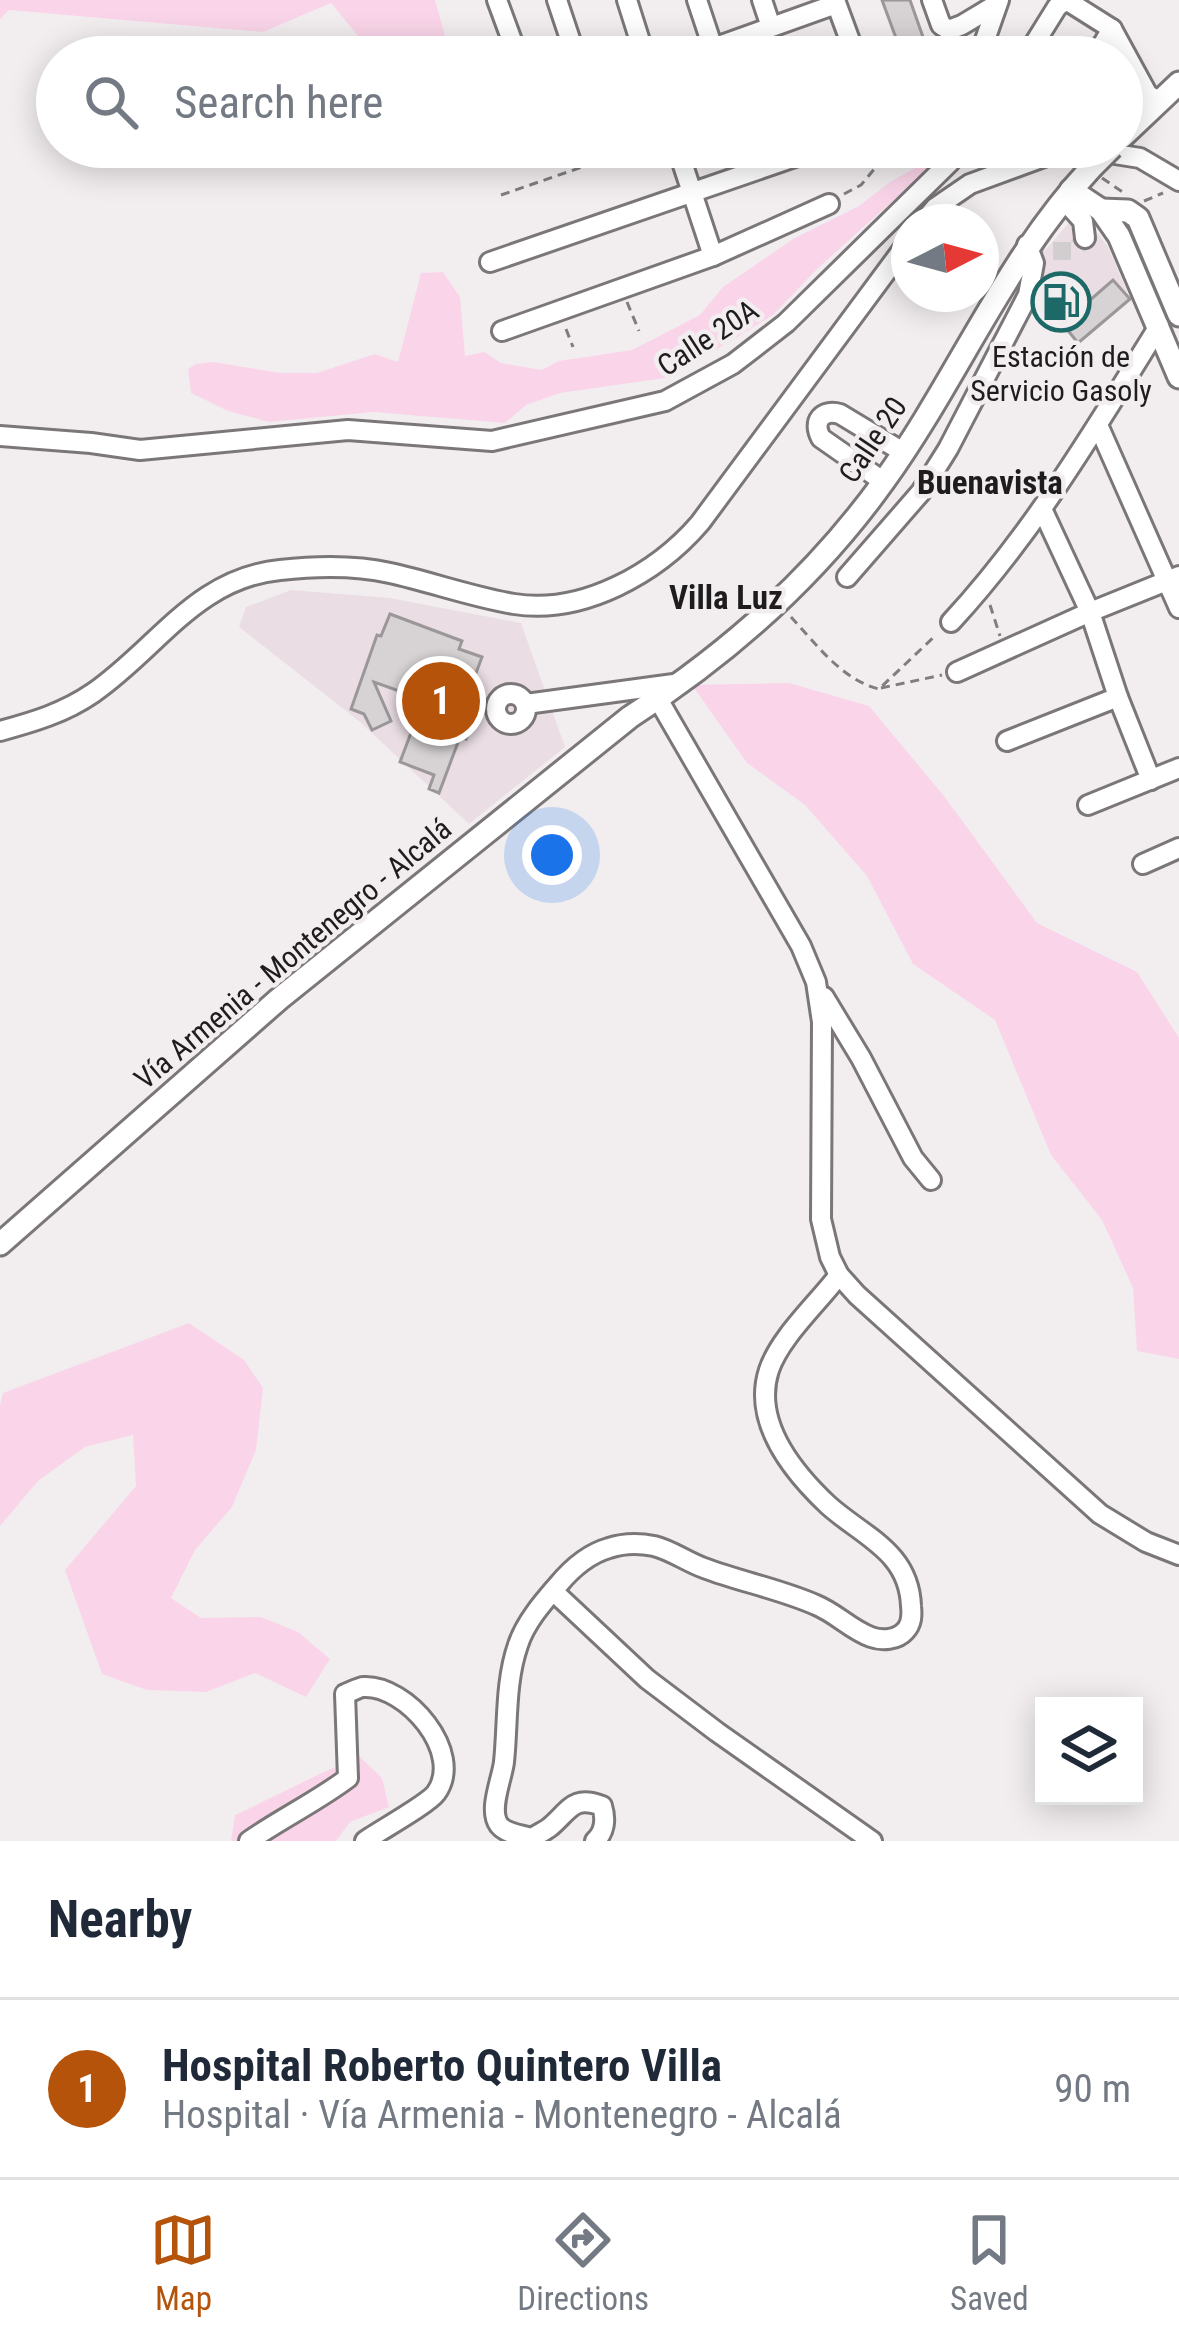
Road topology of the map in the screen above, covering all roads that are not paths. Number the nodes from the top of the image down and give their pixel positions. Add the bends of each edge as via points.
1 (497, 0) edge
2 (557, 0) edge
3 (626, 0) edge
4 (697, 0) edge
5 (762, 0) edge
6 (932, 0) edge
7 (836, 2) edge
8 (998, 2) edge
9 (771, 27) junction
10 (1112, 28) junction
11 (510, 36) edge
12 (569, 36) edge
13 (638, 36) edge
14 (708, 36) edge
15 (746, 36) edge
16 (848, 36) edge
17 (987, 36) edge
18 (1039, 36) edge
19 (1107, 36) edge
20 (1116, 36) edge
21 (1179, 83) edge
22 (1143, 86) edge
23 (1159, 100) junction
24 (1143, 116) edge
25 (1143, 160) edge
26 (684, 168) edge
27 (764, 168) edge
28 (938, 168) edge
29 (949, 168) edge
30 (1014, 168) edge
31 (1099, 168) edge
32 (1178, 184) edge
33 (692, 193) junction
34 (1067, 195) junction
35 (829, 204) road end
36 (936, 204) edge
37 (944, 204) edge
38 (1101, 210) junction
39 (1085, 238) dead end
40 (1028, 245) junction
41 (713, 256) junction
42 (490, 262) dead end
43 (891, 265) edge
44 (1171, 271) edge
45 (1169, 321) edge
46 (502, 331) dead end
47 (1179, 377) edge
48 (1098, 425) junction
49 (0, 436) edge
50 (903, 452) junction
51 (884, 482) junction
52 (1043, 511) junction
53 (847, 577) dead end
54 (1173, 579) edge
55 (1179, 608) edge
56 (1090, 612) junction
57 (951, 622) road end
58 (957, 672) road end
59 (682, 682) junction
60 (599, 694) junction
61 (1118, 697) junction
62 (658, 699) junction
63 (526, 704) dead end
64 (630, 717) junction
65 (0, 731) edge
66 (1007, 741) dead end
67 (1179, 768) edge
68 (1151, 780) junction
69 (1088, 805) dead end
70 (1179, 848) edge
71 (1143, 864) dead end
72 (817, 982) junction
73 (931, 1180) dead end
74 (0, 1244) edge
75 (839, 1275) junction
76 (1177, 1553) edge
77 (553, 1591) junction
78 (249, 1841) edge
79 (365, 1841) edge
80 (595, 1841) edge
81 (872, 1841) edge

1 - 11 street
2 - 12 street
3 - 13 street
4 - 14 street
5 - 9 street
6 - 8 street via 949,30
7 - 9 street
7 - 16 street
8 - 17 street
9 - 15 street
10 - 18 street via 1066,0
10 - 19 street
10 - 20 street
21 - 23 main road
22 - 23 street
23 - 24 main road
25 - 32 street
26 - 33 street
27 - 33 street
28 - 49 street, Calle 20A via 786,323 665,401 492,441 348,430 140,449
29 - 36 street
30 - 37 street
31 - 34 main road, Calle 20, bridge
33 - 41 street
33 - 42 street
34 - 38 main road
34 - 39 street
34 - 40 main road, Calle 20
35 - 41 street
38 - 44 main road via 1138,218
38 - 45 main road
40 - 50 main road, Calle 20
40 - 53 street via 1028,295 948,449
41 - 46 street
43 - 65 street via 700,523 625,584 564,602 517,604 386,572 250,574 171,623 93,693 50,718
44 - 45 main road
45 - 47 main road
45 - 48 street
48 - 52 street
48 - 54 street
50 - 51 main road, Calle 20
50 - 51 street via 840,414 822,414 821,438
51 - 59 main road, Calle 20 via 775,606
52 - 56 street
52 - 57 street
54 - 55 street
54 - 56 street
56 - 58 street
56 - 61 street
59 - 60 street
59 - 62 main road, Calle 20
60 - 63 street
60 - 64 street
61 - 66 street
61 - 68 street
62 - 64 main road, Calle 20
62 - 72 street
64 - 74 main road, Vía Armenia - Montenegro - Alcalá via 279,999
67 - 68 street
68 - 69 street
70 - 71 street
72 - 73 street
72 - 75 street via 821,1219
75 - 76 street via 1100,1514
75 - 77 street via 768,1372 772,1433 830,1506 889,1552 911,1595 902,1635 872,1638 797,1597 631,1543 591,1555
77 - 80 street via 518,1643 495,1812 499,1826 532,1838 576,1803 590,1802 606,1817
77 - 81 street via 646,1679
78 - 79 street via 348,1778 345,1694 362,1687 414,1707 439,1741 442,1772 436,1793

